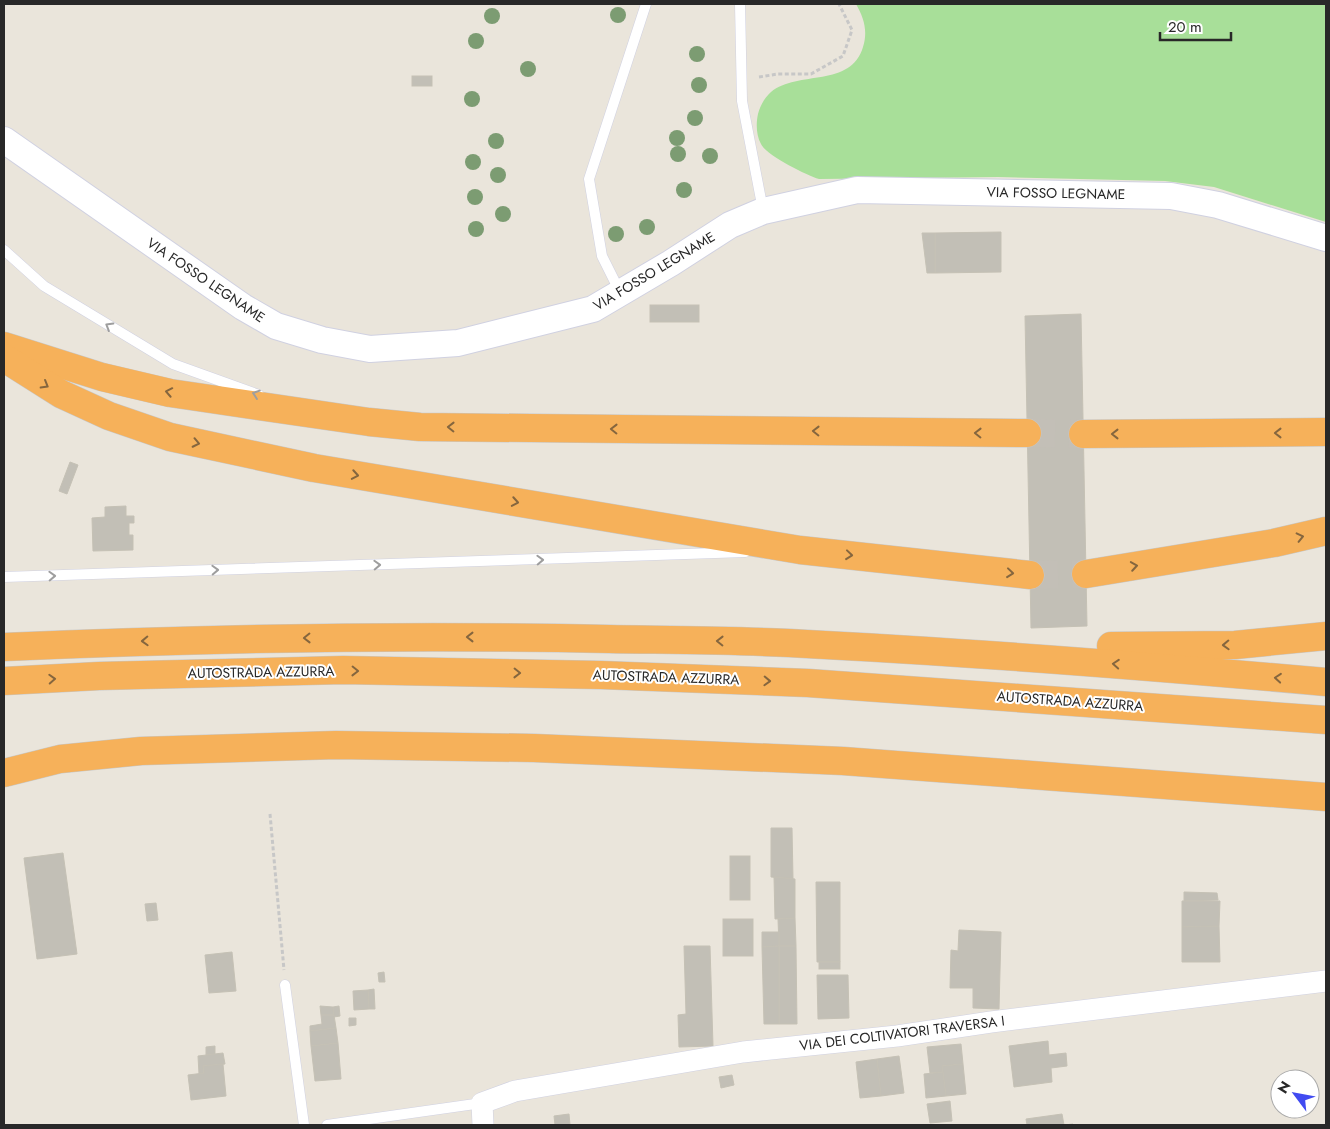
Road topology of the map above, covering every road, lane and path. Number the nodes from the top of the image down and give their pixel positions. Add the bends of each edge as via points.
1 (646, 4) edge
2 (740, 4) edge
3 (839, 4) edge
4 (742, 80) junction
5 (4, 140) edge
6 (763, 211) junction
7 (1326, 238) edge
8 (4, 250) edge
9 (621, 293) junction
10 (4, 346) edge
11 (4, 358) edge
12 (319, 415) junction
13 (1326, 432) edge
14 (1027, 433) tunnel mouth
15 (1084, 434) tunnel mouth
16 (1326, 531) edge
17 (800, 550) junction
18 (1086, 574) tunnel mouth
19 (1030, 575) tunnel mouth
20 (4, 577) edge
21 (1326, 636) edge
22 (786, 642) junction
23 (4, 647) edge
24 (4, 681) edge
25 (1326, 682) edge
26 (1326, 720) edge
27 (4, 773) edge
28 (1326, 797) edge
29 (270, 814) dead end
30 (1326, 981) edge
31 (285, 985) joint
32 (482, 1103) junction
33 (304, 1125) edge
34 (327, 1125) edge
35 (483, 1125) edge

1 - 9 lane via 589,179 602,256
2 - 4 lane
3 - 4 path via 852,30 843,56 811,74 778,74
4 - 6 lane via 742,101
5 - 9 street, VIA FOSSO LEGNAME via 243,308 276,326 322,340 370,349 458,343 593,309
6 - 7 street, VIA FOSSO LEGNAME via 857,190 1171,196 1218,205
6 - 9 street, VIA FOSSO LEGNAME via 730,225
12 -> 8 lane via 173,364 44,286
12 -> 10 highway via 170,393 102,377
11 -> 17 highway via 61,394 170,437 314,468
14 -> 12 highway via 420,427
13 -> 15 highway
18 -> 16 highway via 1274,543
17 -> 19 highway
20 -> 17 lane
21 -> 22 highway via 1266,643 1182,646
22 -> 23 highway via 340,637
25 -> 22 highway
24 -> 26 highway, AUTOSTRADA AZZURRA via 343,670 601,674 808,682
27 - 28 highway via 60,758 140,751 336,745 534,748 843,761
29 - 31 path
30 - 32 street, VIA DEI COLTIVATORI TRAVERSA I via 897,1036 743,1052 515,1091
31 - 33 lane
32 - 34 lane
32 - 35 street

